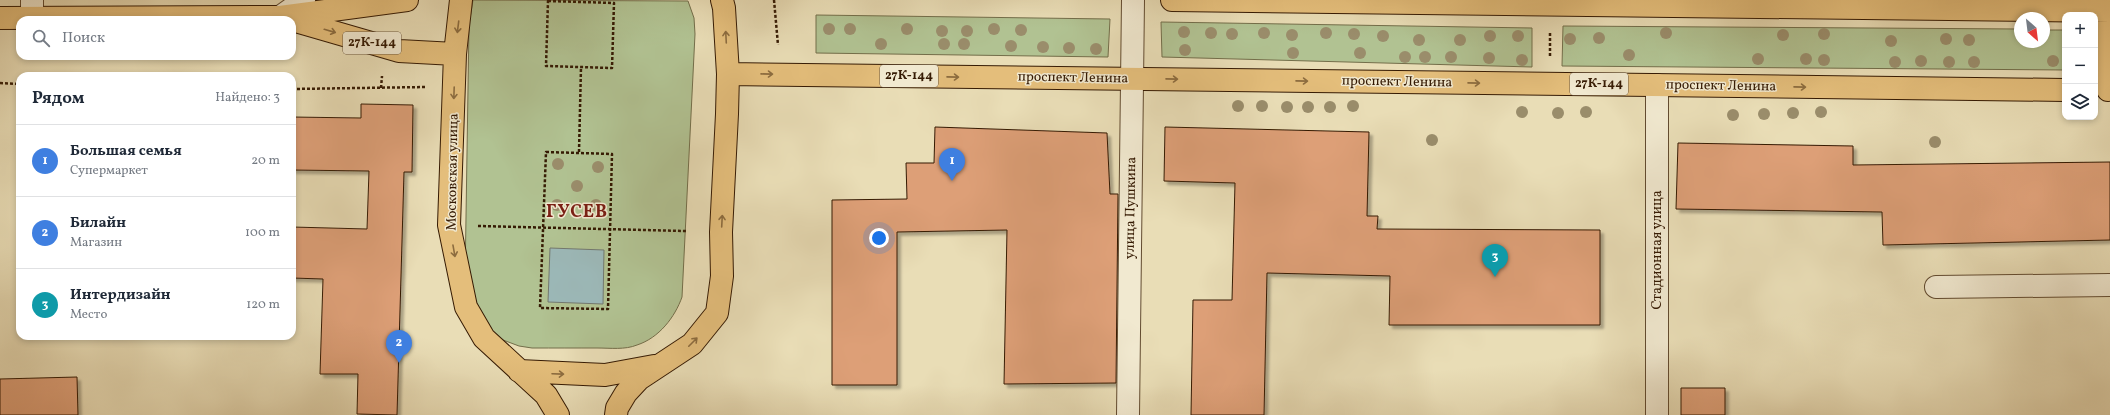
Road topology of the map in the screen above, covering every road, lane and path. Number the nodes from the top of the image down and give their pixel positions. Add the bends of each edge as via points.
1 (304, 0) edge
2 (407, 0) edge
3 (461, 0) edge
4 (722, 0) edge
5 (774, 0) edge
6 (1133, 0) edge
7 (1172, 0) edge
8 (1550, 4) junction
9 (32, 9) edge
10 (2109, 11) edge
11 (211, 16) edge
12 (291, 16) edge
13 (0, 18) edge
14 (296, 18) edge
15 (296, 21) edge
16 (455, 54) junction
17 (581, 67) junction
18 (728, 74) junction
19 (780, 75) junction
20 (1133, 79) junction
21 (0, 84) edge
22 (16, 84) edge
23 (1550, 84) junction
24 (1657, 85) junction
25 (454, 87) junction
26 (296, 89) edge
27 (2062, 90) edge
28 (2104, 90) edge
29 (579, 152) junction
30 (473, 226) dead end
31 (542, 227) junction
32 (610, 229) junction
33 (686, 231) dead end
34 (2110, 285) edge
35 (1936, 287) dead end
36 (661, 365) junction
37 (519, 371) junction
38 (558, 415) edge
39 (616, 415) edge
40 (1128, 415) edge
41 (1657, 415) edge

1 - 12 street
2 - 14 main road, 27К-144
3 -> 16 main road, Московская улица
18 -> 4 main road
5 - 19 path
6 - 20 street, улица Пушкина
7 - 8 main road
8 - 10 main road
8 - 23 path
9 - 11 main road, 27К-144
9 - 13 main road, 27К-144
10 - 28 main road
15 -> 16 main road, 27К-144 via 398,51
16 - 25 main road, Московская улица
17 - 17 path via 546,66 548,1 614,3 612,68
17 - 29 path
18 -> 19 main road, проспект Ленина / 27К-144
36 -> 18 main road via 692,344 716,313 722,276 721,232
19 -> 20 main road, проспект Ленина / 27К-144
20 -> 23 main road, проспект Ленина / 27К-144
20 - 40 street, улица Пушкина
21 - 22 path
23 - 24 main road, проспект Ленина / 27К-144
24 -> 27 main road, проспект Ленина / 27К-144
24 - 41 street, Стадионная улица
25 - 26 path
25 -> 37 main road, Московская улица via 449,225 464,300 484,338
29 - 31 path via 546,152
29 - 32 path via 612,154
30 - 31 path
31 - 32 path
31 - 32 path via 540,308 608,309
32 - 33 path
34 - 35 street
37 -> 36 main road via 605,375
36 - 39 main road via 640,379 626,393
37 - 38 main road, Московская улица via 546,395

